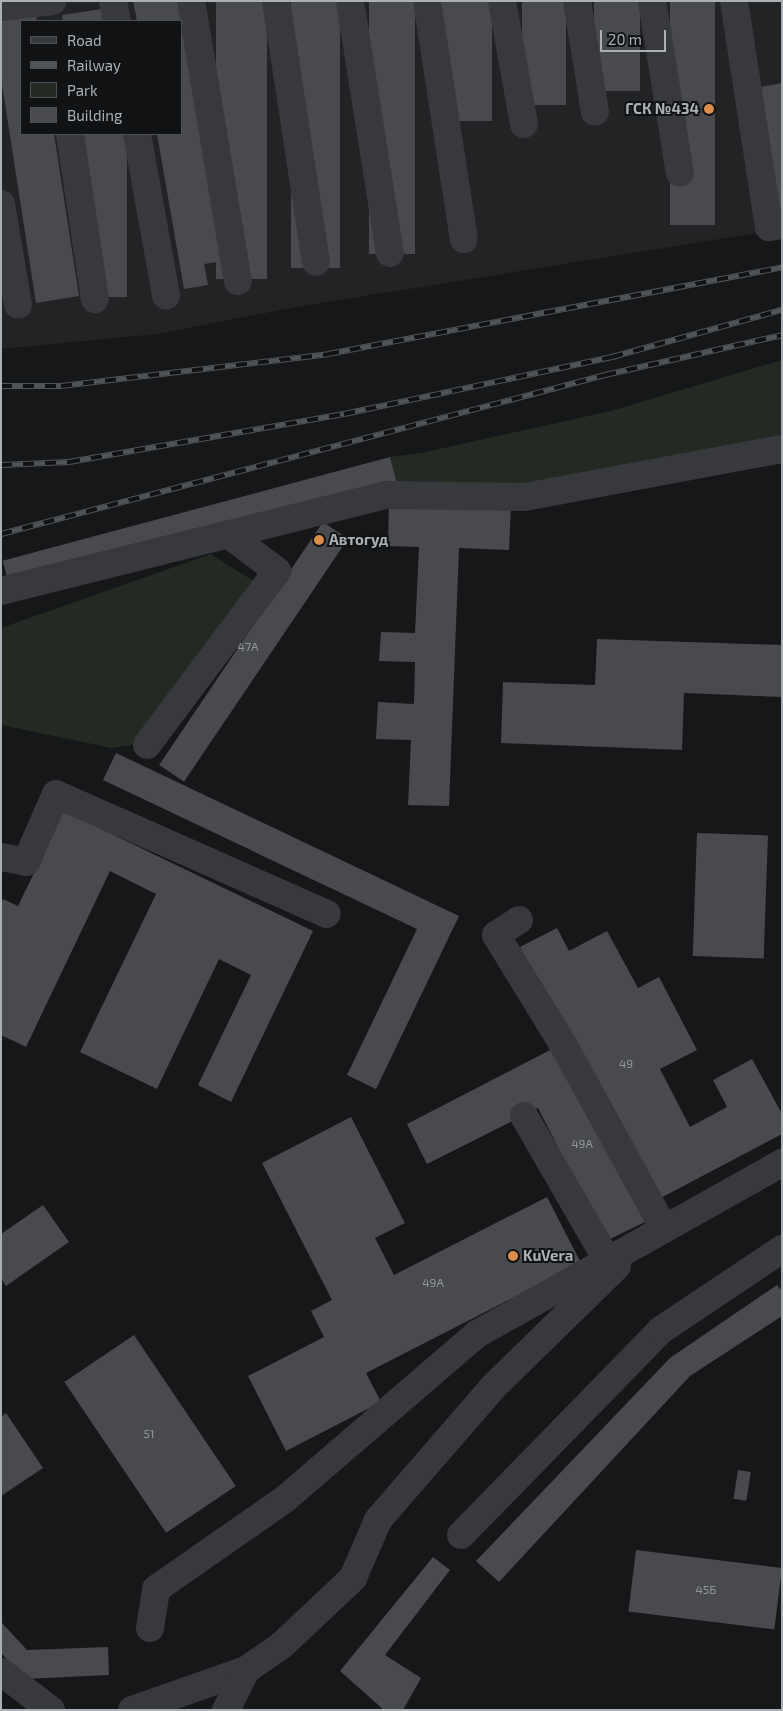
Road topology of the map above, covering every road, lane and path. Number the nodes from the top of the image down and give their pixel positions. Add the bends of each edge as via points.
1 (113, 1) edge
2 (191, 1) edge
3 (276, 1) edge
4 (350, 1) edge
5 (427, 1) edge
6 (502, 1) edge
7 (577, 1) edge
8 (652, 1) edge
9 (734, 1) edge
10 (51, 2) edge
11 (1, 7) edge
12 (52, 20) edge
13 (117, 20) edge
14 (595, 112) dead end
15 (524, 124) dead end
16 (70, 135) edge
17 (137, 135) edge
18 (680, 173) dead end
19 (1, 204) edge
20 (782, 225) edge
21 (464, 239) dead end
22 (390, 254) dead end
23 (316, 262) dead end
24 (238, 281) dead end
25 (166, 295) dead end
26 (95, 299) dead end
27 (18, 305) dead end
28 (782, 449) edge
29 (228, 534) junction
30 (1, 591) edge
31 (147, 745) dead end
32 (1, 857) edge
33 (327, 914) dead end
34 (519, 920) dead end
35 (524, 1116) dead end
36 (782, 1163) edge
37 (654, 1234) junction
38 (782, 1249) edge
39 (607, 1260) junction
40 (461, 1535) dead end
41 (150, 1628) dead end
42 (246, 1670) junction
43 (4, 1679) edge
44 (51, 1710) edge
45 (132, 1710) edge
46 (226, 1710) edge

1 - 13 lane
2 - 24 lane
3 - 23 lane
4 - 22 lane
5 - 21 lane
6 - 15 lane
7 - 14 lane
8 - 18 lane
9 - 20 lane via 769,227
10 - 11 lane
10 - 12 lane
16 - 26 lane
17 - 25 lane
19 - 27 lane
28 - 29 lane via 525,497 387,494
29 - 30 lane
29 - 31 lane via 278,571
32 - 33 lane via 26,862 56,794
34 - 37 lane via 496,935 564,1046
35 - 39 lane
36 - 37 lane
37 - 39 lane
37 - 42 lane via 494,1386 378,1520 353,1578 282,1645
38 - 40 lane via 662,1330
39 - 41 lane via 478,1334 285,1499 156,1589
42 - 45 lane
42 - 46 lane
43 - 44 lane

